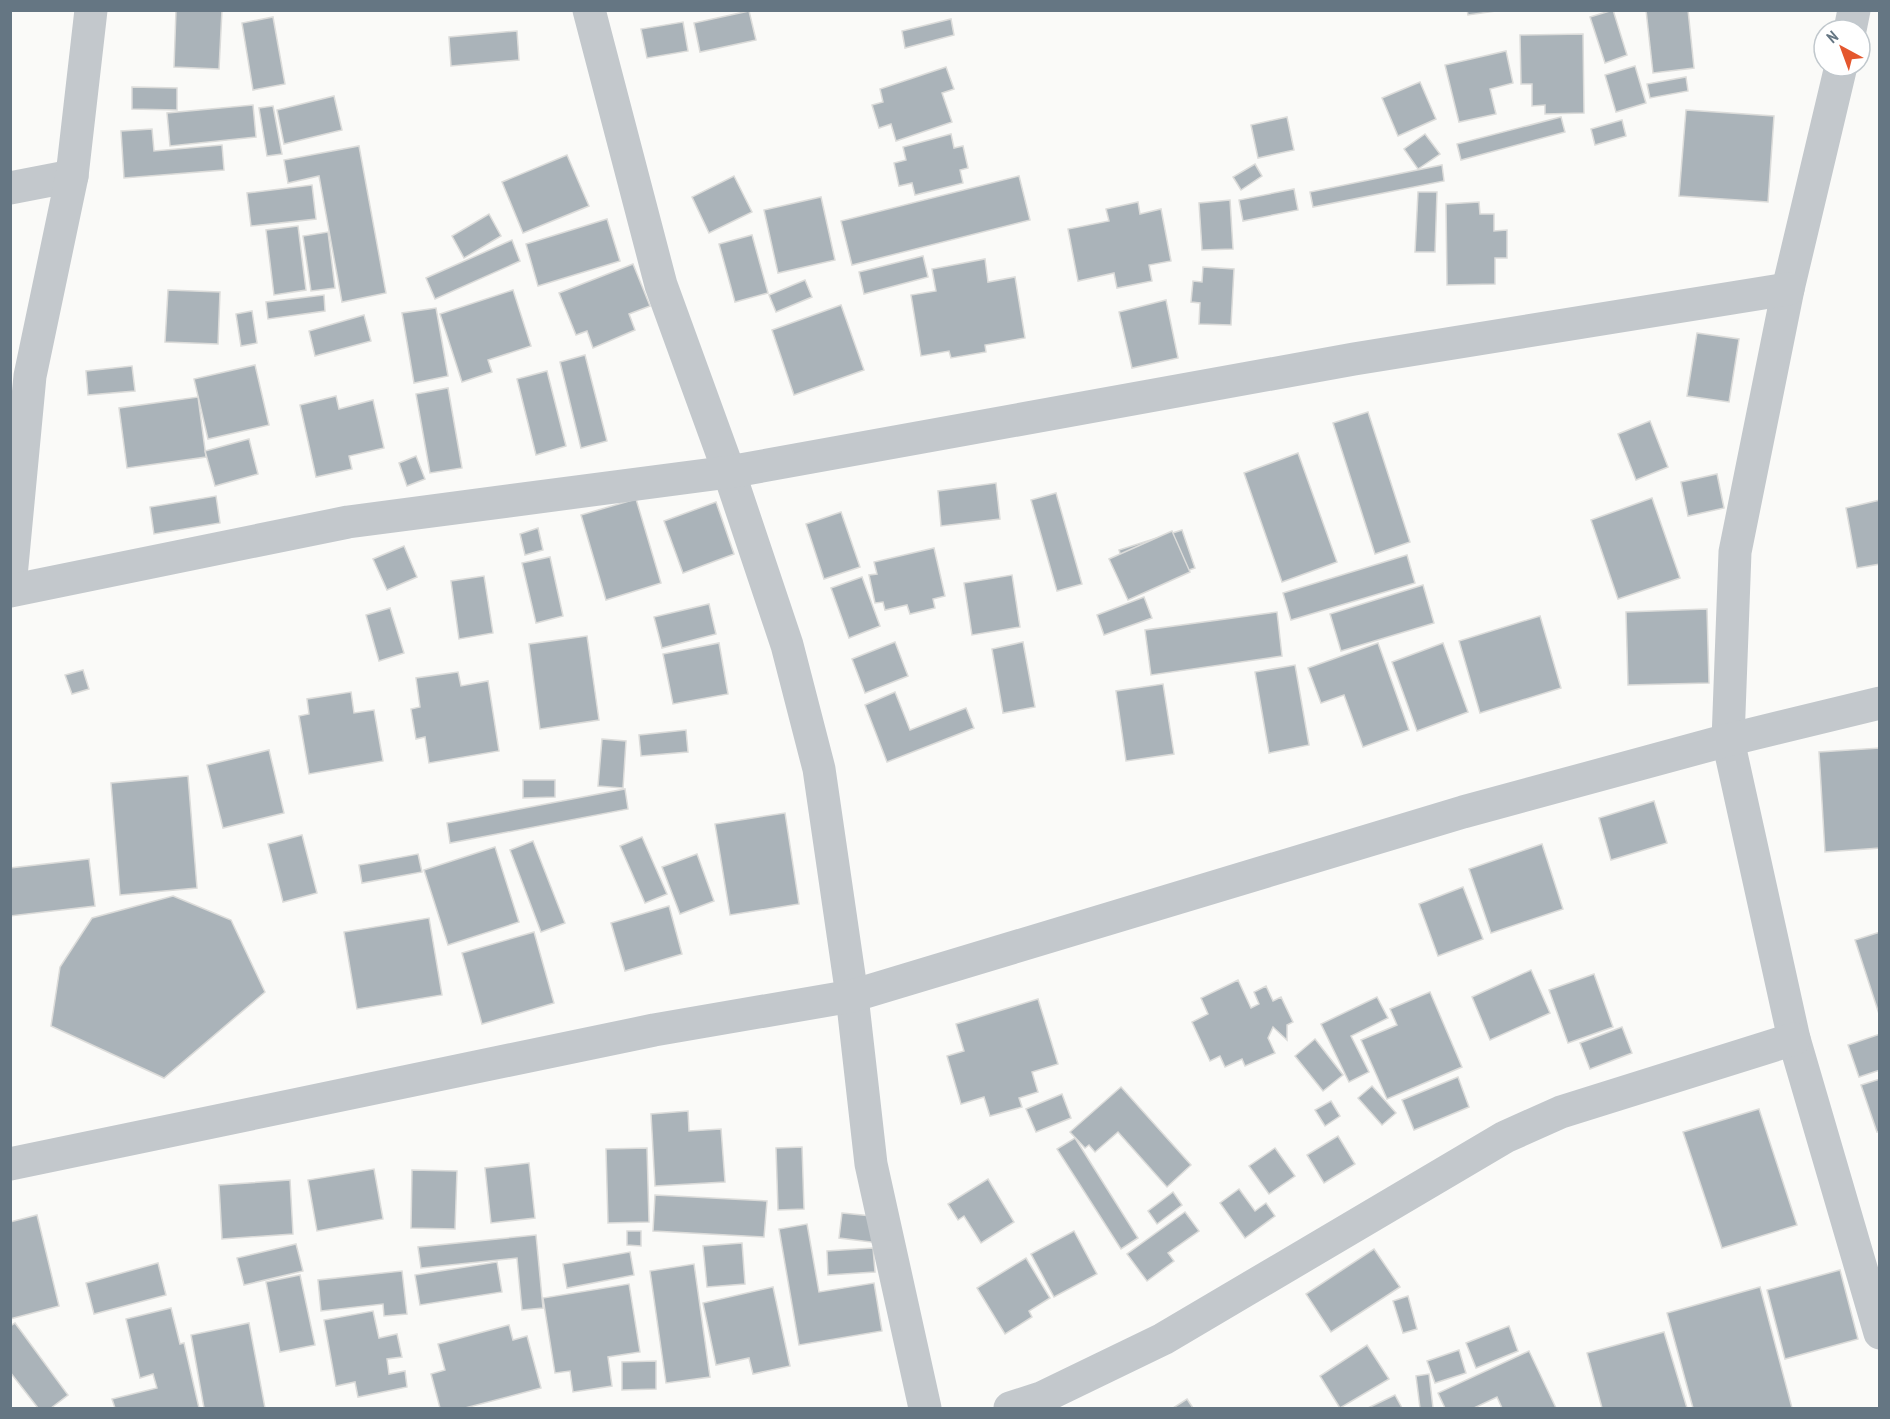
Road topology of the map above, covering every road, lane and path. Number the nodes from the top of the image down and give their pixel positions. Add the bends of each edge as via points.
1 (91, 10) edge
2 (589, 10) edge
3 (1838, 78) edge
4 (72, 176) junction
5 (10, 188) edge
6 (1788, 289) junction
7 (729, 472) junction
8 (10, 589) edge
9 (1880, 703) edge
10 (1728, 740) junction
11 (852, 996) junction
12 (1794, 1039) junction
13 (10, 1164) edge
14 (1880, 1333) edge
15 (925, 1408) edge
16 (1010, 1408) edge

1 - 4 street
2 - 7 street via 661,285
3 - 6 street
4 - 5 street
4 - 8 street via 30,376
6 - 7 street via 1354,359
6 - 10 street via 1735,552
7 - 8 street via 348,522
7 - 11 street via 786,645 819,769
9 - 10 street
10 - 11 street via 1463,812
10 - 12 street
11 - 13 street via 654,1030
11 - 15 street via 871,1164
12 - 14 street
12 - 16 street via 1561,1112 1505,1137 1163,1339 1041,1398

